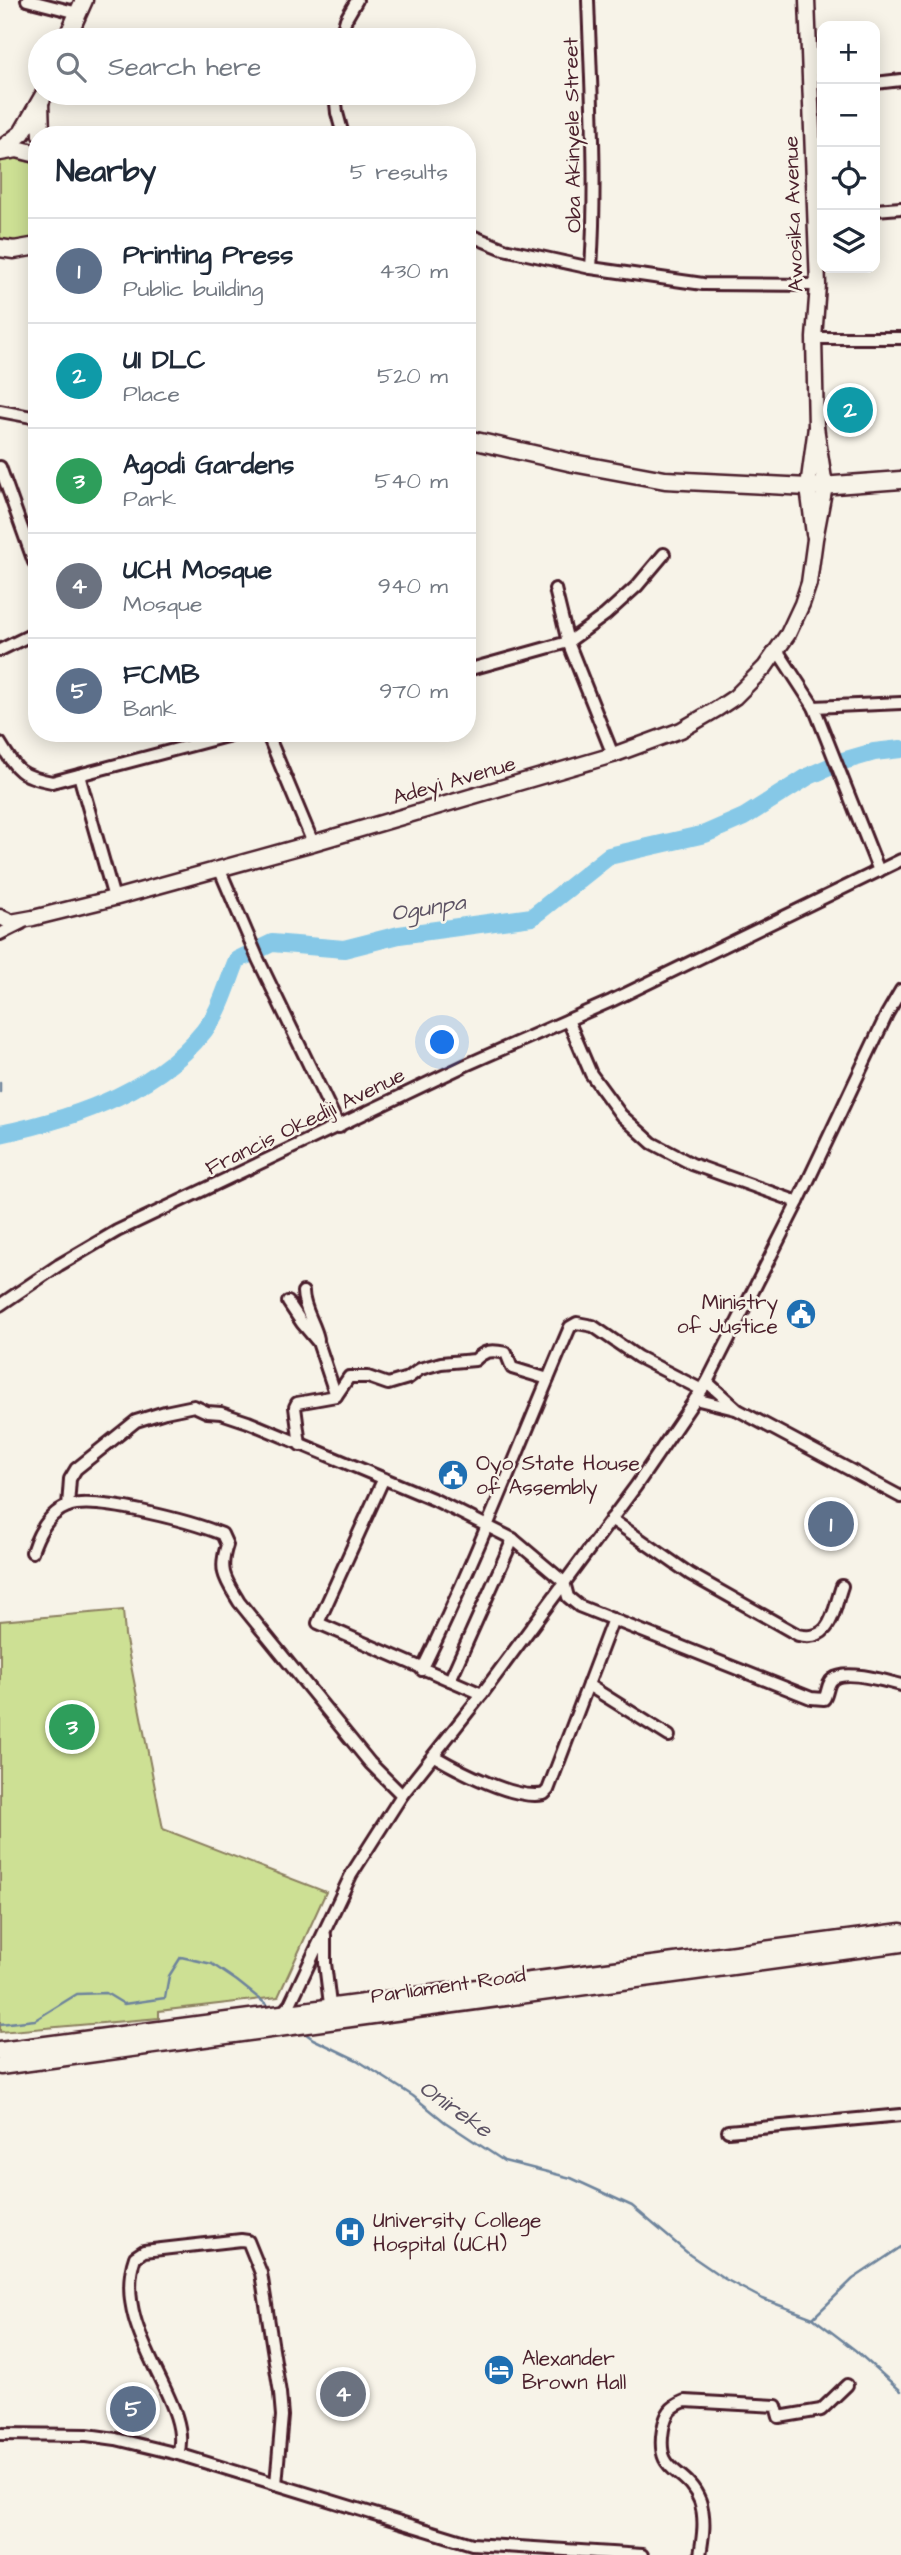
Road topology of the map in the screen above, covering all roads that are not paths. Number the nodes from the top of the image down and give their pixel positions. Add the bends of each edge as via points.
1 (27, 0) edge
2 (356, 0) edge
3 (588, 0) edge
4 (807, 0) edge
5 (81, 7) edge
6 (71, 28) edge
7 (343, 28) edge
8 (901, 80) edge
9 (880, 82) edge
10 (816, 89) edge
11 (39, 105) edge
12 (43, 105) edge
13 (337, 105) edge
14 (41, 126) edge
15 (341, 126) edge
16 (0, 151) edge
17 (28, 152) edge
18 (901, 208) edge
19 (818, 210) edge
20 (880, 210) edge
21 (476, 238) edge
22 (0, 247) edge
23 (28, 248) edge
24 (591, 268) junction
25 (818, 273) edge
26 (818, 285) junction
27 (814, 338) junction
28 (901, 338) edge
29 (0, 411) edge
30 (28, 416) edge
31 (476, 441) edge
32 (0, 467) edge
33 (901, 481) edge
34 (817, 487) junction
35 (28, 545) edge
36 (664, 554) dead end
37 (555, 589) dead end
38 (28, 636) edge
39 (568, 642) junction
40 (0, 650) edge
41 (777, 650) junction
42 (476, 668) edge
43 (901, 703) edge
44 (814, 707) junction
45 (204, 742) edge
46 (271, 742) edge
47 (0, 743) edge
48 (613, 755) junction
49 (79, 775) junction
50 (313, 843) junction
51 (901, 860) edge
52 (219, 868) junction
53 (879, 871) junction
54 (114, 898) junction
55 (0, 917) edge
56 (33, 918) junction
57 (0, 934) edge
58 (901, 990) edge
59 (568, 1020) junction
60 (339, 1127) junction
61 (798, 1202) junction
62 (303, 1292) dead end
63 (288, 1302) dead end
64 (0, 1305) edge
65 (318, 1342) junction
66 (548, 1379) junction
67 (701, 1390) junction
68 (336, 1396) junction
69 (738, 1410) junction
70 (300, 1445) junction
71 (383, 1480) junction
72 (901, 1497) edge
73 (68, 1506) junction
74 (611, 1519) junction
75 (486, 1525) junction
76 (513, 1539) junction
77 (32, 1552) dead end
78 (564, 1582) junction
79 (842, 1586) dead end
80 (613, 1619) junction
81 (422, 1670) junction
82 (450, 1680) junction
83 (588, 1685) junction
84 (901, 1685) edge
85 (482, 1694) junction
86 (669, 1737) dead end
87 (434, 1756) junction
88 (402, 1795) junction
89 (901, 1922) edge
90 (325, 1932) junction
91 (893, 1939) edge
92 (332, 2015) junction
93 (287, 2019) junction
94 (0, 2051) edge
95 (0, 2066) edge
96 (901, 2115) edge
97 (728, 2131) dead end
98 (847, 2385) dead end
99 (0, 2434) edge
100 (178, 2454) junction
101 (276, 2484) junction
102 (472, 2550) edge
103 (642, 2555) edge
104 (700, 2555) edge

1 - 5 street
2 - 7 street
3 - 24 street, Oba Akinyele Street
4 - 10 street, Awosika Avenue
5 - 6 main road
8 - 9 street
10 - 19 street, Awosika Avenue
11 - 16 main road via 22,133
12 - 14 main road
13 - 15 street
16 - 17 main road
18 - 20 street
21 - 24 street via 504,249
22 - 23 main road
24 - 26 street via 703,284
25 - 26 street, Awosika Avenue
26 - 27 street, Awosika Avenue
27 - 28 street
27 - 34 street, Awosika Avenue
29 - 30 street
31 - 34 main road via 665,480
32 - 35 street
33 - 34 main road
34 - 41 street, Adeyi Avenue via 809,583
36 - 39 street via 637,586
37 - 39 street
38 - 40 street
39 - 42 street
39 - 48 street
41 - 44 street
41 - 48 street, Adeyi Avenue via 735,697 681,730
43 - 44 street
44 - 53 street
45 - 49 street
46 - 50 street
47 - 49 street via 13,766 29,778 52,782
48 - 50 street, Adeyi Avenue
49 - 54 street
50 - 52 street, Adeyi Avenue
51 - 53 street, Francis Okediji Avenue
52 - 54 street, Adeyi Avenue
52 - 60 street
53 - 59 street, Francis Okediji Avenue
54 - 56 street, Adeyi Avenue
55 - 56 street, Adeyi Avenue via 11,922
56 - 57 street
58 - 61 street
59 - 60 street, Francis Okediji Avenue
59 - 61 street via 591,1074 621,1115 652,1143 692,1164
60 - 64 street, Francis Okediji Avenue via 117,1231
61 - 67 street
62 - 65 street
63 - 65 street
65 - 68 street
66 - 67 street via 570,1327 578,1323 593,1326 638,1357
66 - 68 street via 512,1368 506,1353 493,1350 475,1360 428,1366 388,1384 349,1377
66 - 75 street
67 - 69 street
67 - 69 street
67 - 74 street
68 - 70 street via 297,1404
69 - 72 street
70 - 71 street
70 - 73 street via 248,1422 194,1406 165,1412 136,1422 76,1469 70,1479
71 - 75 street
71 - 81 street via 318,1623
73 - 77 street via 38,1534
73 - 88 street via 136,1510 222,1534 227,1545 224,1576 239,1602 370,1763
74 - 78 street
74 - 79 street via 690,1574 798,1635 819,1636 827,1630
75 - 76 street
75 - 81 street via 463,1587
76 - 78 street
76 - 82 street
78 - 80 street via 568,1597 579,1606
78 - 85 street
80 - 83 street
80 - 84 street via 815,1700 827,1696 836,1676 864,1676
81 - 82 street
82 - 85 street
83 - 86 street
83 - 87 street via 544,1794 499,1787
85 - 87 street
87 - 88 street
88 - 90 street via 351,1875
89 - 91 street
90 - 92 street
90 - 93 street via 284,2011
91 - 92 main road, Parliament Road
92 - 93 main road, Parliament Road
93 - 94 main road, Parliament Road
93 - 95 main road, Parliament Road
96 - 97 street
98 - 104 street via 821,2410 810,2414 779,2417 776,2406 685,2401 666,2414 663,2459 701,2503 704,2531
99 - 100 street via 88,2435
100 - 101 street
100 - 101 street via 182,2443 175,2416 131,2309 132,2264 144,2251 248,2241 261,2273 280,2393
101 - 102 street
102 - 103 street

